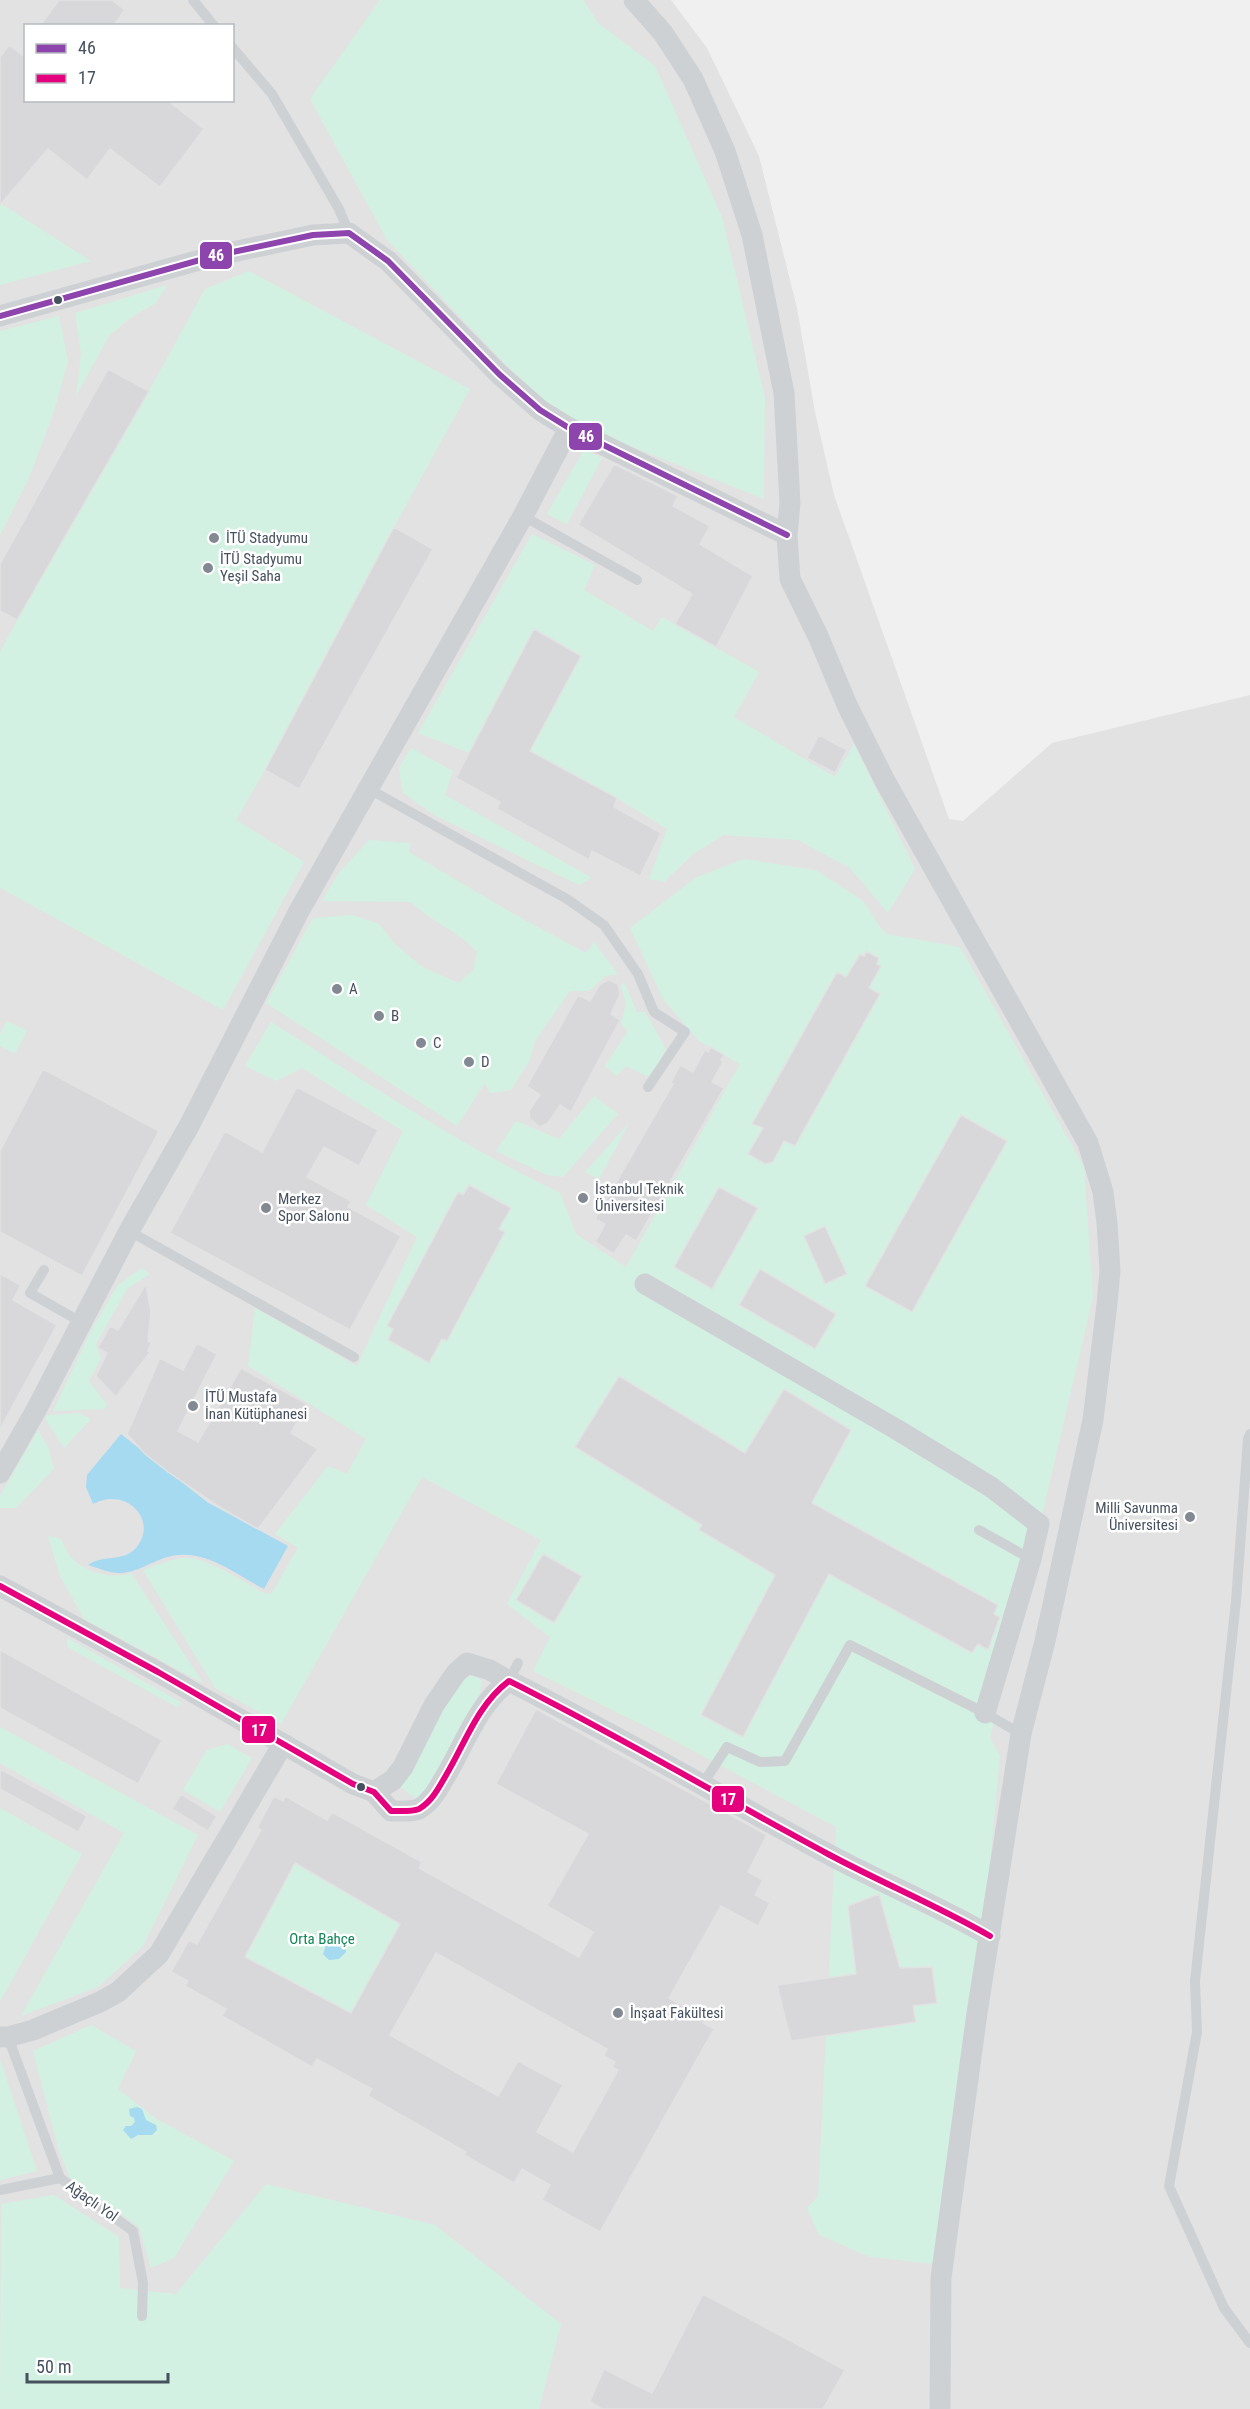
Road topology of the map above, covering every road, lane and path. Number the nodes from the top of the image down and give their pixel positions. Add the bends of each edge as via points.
1 (193, 0) edge
2 (634, 0) edge
3 (212, 24) edge
4 (234, 49) edge
5 (349, 233) junction
6 (0, 316) edge
7 (569, 428) junction
8 (523, 516) junction
9 (787, 535) junction
10 (637, 580) dead end
11 (369, 789) junction
12 (648, 1087) dead end
13 (129, 1230) junction
14 (44, 1270) dead end
15 (645, 1284) dead end
16 (81, 1322) junction
17 (354, 1357) dead end
18 (1250, 1434) edge
19 (0, 1473) edge
20 (979, 1530) dead end
21 (1031, 1559) junction
22 (0, 1586) edge
23 (514, 1672) junction
24 (985, 1713) junction
25 (1022, 1734) junction
26 (283, 1744) junction
27 (702, 1785) junction
28 (375, 1792) junction
29 (990, 1936) junction
30 (4, 2037) edge
31 (60, 2178) junction
32 (0, 2190) edge
33 (142, 2316) dead end
34 (1250, 2343) edge
35 (940, 2409) edge

1 - 3 lane
2 - 9 street via 663,33 693,78 725,151 752,235 784,393 790,503
4 - 5 lane via 272,94
5 - 6 street via 313,235 214,256
5 - 7 street via 388,261 499,374 540,410
7 - 8 street
7 - 9 street
8 - 10 lane
8 - 11 street
9 - 25 street via 790,579 847,705 947,894 1088,1143 1102,1192 1110,1271 1092,1420
11 - 12 lane via 567,899 604,925 638,974 654,1012 685,1032
11 - 13 street via 299,911 189,1126
13 - 16 street
13 - 17 lane
14 - 16 lane via 30,1293
15 - 21 street via 992,1487 1039,1524
16 - 19 street
18 - 34 lane via 1195,1981 1197,2032 1169,2186 1224,2307
20 - 21 lane
21 - 24 street
22 - 26 street
23 - 27 street
23 - 28 street via 467,1663 434,1706 403,1767 393,1780
23 - 28 street via 482,1709 433,1798 417,1810 391,1811
24 - 25 lane
24 - 27 lane via 850,1645 785,1761 760,1762 728,1747
25 - 29 street
26 - 28 street via 353,1784
26 - 30 street via 159,1954 118,1992 100,2002 33,2030
27 - 29 street
29 - 35 street via 941,2278
30 - 31 lane
31 - 32 lane, Ağaçlı Yol
31 - 33 lane, Ağaçlı Yol via 133,2231 144,2283

